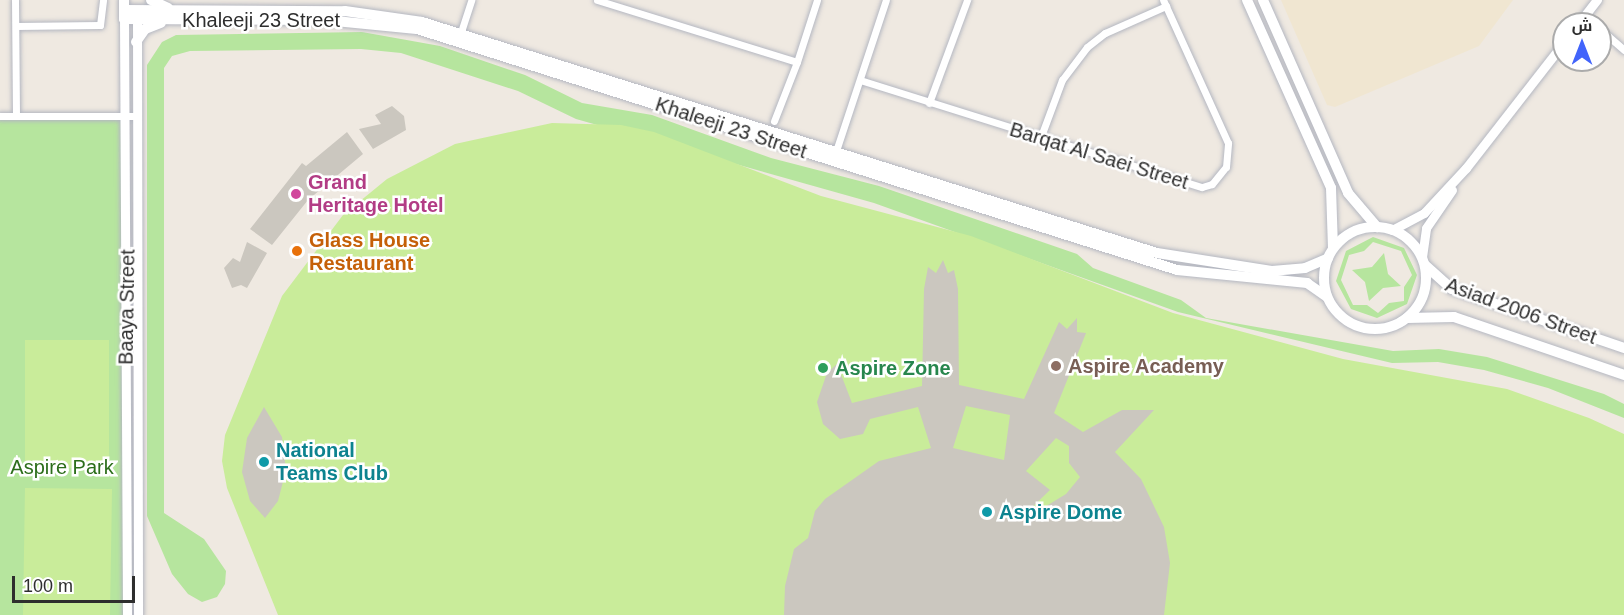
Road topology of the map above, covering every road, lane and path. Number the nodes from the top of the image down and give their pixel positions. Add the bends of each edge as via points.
1 (15, 0) edge
2 (103, 0) edge
3 (151, 0) edge
4 (471, 0) edge
5 (597, 0) edge
6 (817, 0) edge
7 (886, 0) edge
8 (967, 0) edge
9 (1247, 0) edge
10 (1263, 0) edge
11 (1165, 3) edge
12 (124, 10) edge
13 (136, 10) edge
14 (178, 16) junction
15 (16, 26) junction
16 (460, 36) junction
17 (1612, 40) edge
18 (136, 42) junction
19 (1624, 50) edge
20 (1552, 57) edge
21 (797, 62) junction
22 (860, 80) junction
23 (929, 103) junction
24 (0, 116) edge
25 (16, 116) junction
26 (130, 116) junction
27 (774, 121) dead end
28 (1040, 139) junction
29 (834, 156) junction
30 (1466, 168) junction
31 (1377, 227) junction
32 (1392, 230) junction
33 (1096, 240) junction
34 (1330, 253) junction
35 (1423, 261) junction
36 (1327, 297) junction
37 (1407, 318) junction
38 (132, 329) junction
39 (1624, 348) edge
40 (1624, 375) edge
41 (127, 615) edge
42 (138, 615) edge

1 - 15 street
2 - 15 street via 100,25
3 - 14 main road
4 - 16 street
5 - 21 street
6 - 21 street
7 - 22 street
8 - 23 street
9 - 34 main road via 1331,188
10 - 31 main road via 1348,193
11 - 28 street via 1105,33 1087,47 1062,80
11 - 28 street, Barqat Al Saei Street via 1228,143 1226,167 1219,177 1202,187 1189,186
12 - 13 main road, Khaleeji 23 Street
12 - 26 street, Baaya Street
13 - 14 main road, Khaleeji 23 Street
13 - 18 street, Baaya Street
14 - 16 main road, Khaleeji 23 Street via 282,15 388,24
14 - 18 main road via 145,29
15 - 25 street
16 - 29 main road, Khaleeji 23 Street
17 - 19 street
18 - 26 street, Baaya Street
20 - 30 street
21 - 27 street
22 - 23 street, Barqat Al Saei Street
22 - 29 street
23 - 28 street, Barqat Al Saei Street
24 - 25 street
25 - 26 street
26 - 38 street, Baaya Street
29 - 33 main road, Khaleeji 23 Street
30 - 32 street via 1424,213
30 - 35 street via 1426,228
31 - 32 main road
31 - 34 main road via 1352,233
32 - 35 main road via 1412,243
33 - 34 main road, Khaleeji 23 Street via 1246,269 1293,271
33 - 36 main road, Khaleeji 23 Street via 1216,277 1307,283
34 - 36 main road via 1324,278
35 - 37 main road via 1424,294
35 - 39 main road, Asiad 2006 Street via 1452,289
36 - 37 main road via 1343,319 1365,329 1388,328
37 - 40 main road, Asiad 2006 Street via 1454,317
38 - 41 street, Baaya Street
38 - 42 street, Baaya Street

